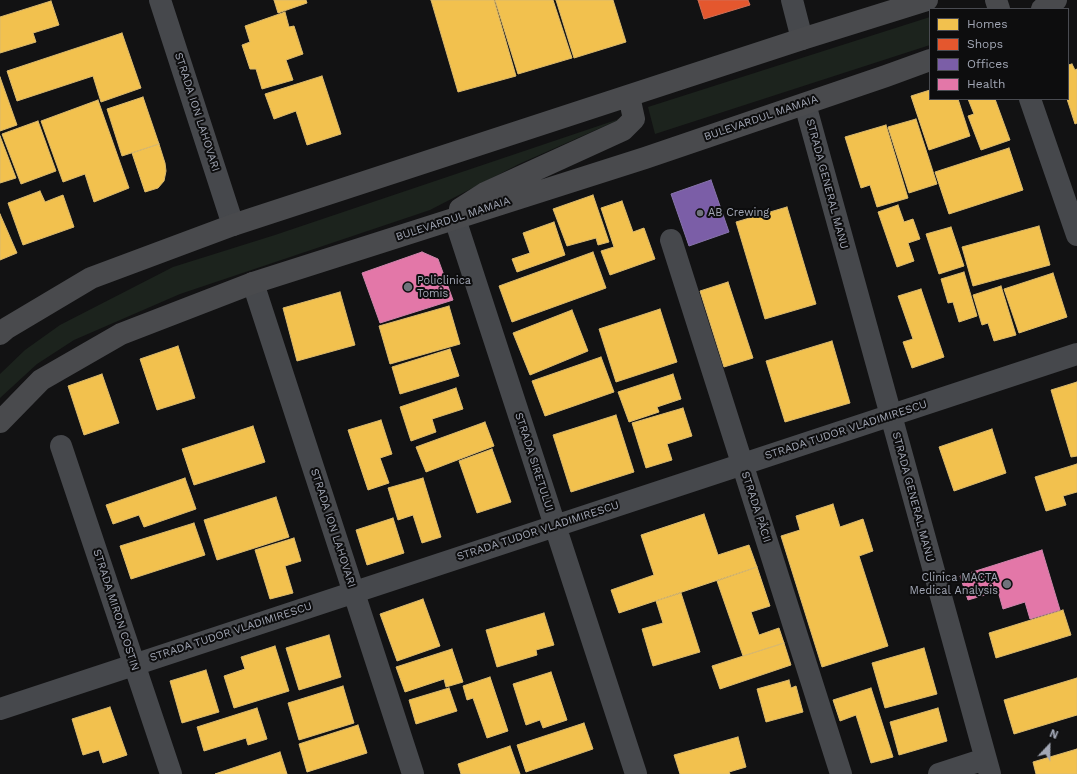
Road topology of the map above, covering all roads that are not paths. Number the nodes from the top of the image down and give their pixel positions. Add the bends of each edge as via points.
1 (160, 0) edge
2 (792, 0) edge
3 (927, 0) edge
4 (1056, 0) edge
5 (1044, 8) edge
6 (802, 39) junction
7 (929, 60) edge
8 (629, 96) junction
9 (1030, 100) edge
10 (805, 104) junction
11 (455, 219) junction
12 (233, 225) junction
13 (432, 226) junction
14 (1077, 235) edge
15 (671, 240) dead end
16 (253, 283) junction
17 (0, 334) edge
18 (1077, 354) edge
19 (891, 415) junction
20 (0, 422) edge
21 (61, 446) dead end
22 (742, 464) junction
23 (555, 526) junction
24 (354, 592) junction
25 (134, 664) junction
26 (0, 709) edge
27 (987, 766) edge
28 (171, 774) edge
29 (413, 774) edge
30 (636, 774) edge
31 (841, 774) edge
32 (939, 774) edge

1 - 12 street, STRADA ION LAHOVARI
2 - 6 street
3 - 6 main road
4 - 5 main road
6 - 8 main road
7 - 10 main road, BULEVARDUL MAMAIA
8 - 12 main road
8 - 13 main road via 634,119 623,130 485,193
9 - 14 street
10 - 11 main road, BULEVARDUL MAMAIA
10 - 19 street, STRADA GENERAL MANU
11 - 13 main road, BULEVARDUL MAMAIA
11 - 23 street, STRADA SIRETULUI
12 - 17 main road via 91,278
13 - 16 main road, BULEVARDUL MAMAIA
15 - 22 street, STRADA PĂCII
16 - 20 main road, BULEVARDUL MAMAIA via 120,334 41,380
16 - 24 street, STRADA ION LAHOVARI
18 - 19 street, STRADA TUDOR VLADIMIRESCU
19 - 22 street, STRADA TUDOR VLADIMIRESCU
19 - 27 street, STRADA GENERAL MANU
21 - 25 street, STRADA MIRON COSTIN
22 - 23 street, STRADA TUDOR VLADIMIRESCU
22 - 31 street, STRADA PĂCII
23 - 24 street, STRADA TUDOR VLADIMIRESCU
23 - 30 street, STRADA SIRETULUI
24 - 25 street, STRADA TUDOR VLADIMIRESCU
24 - 29 street, STRADA ION LAHOVARI
25 - 26 street, STRADA TUDOR VLADIMIRESCU
25 - 28 street, STRADA MIRON COSTIN
27 - 32 street

